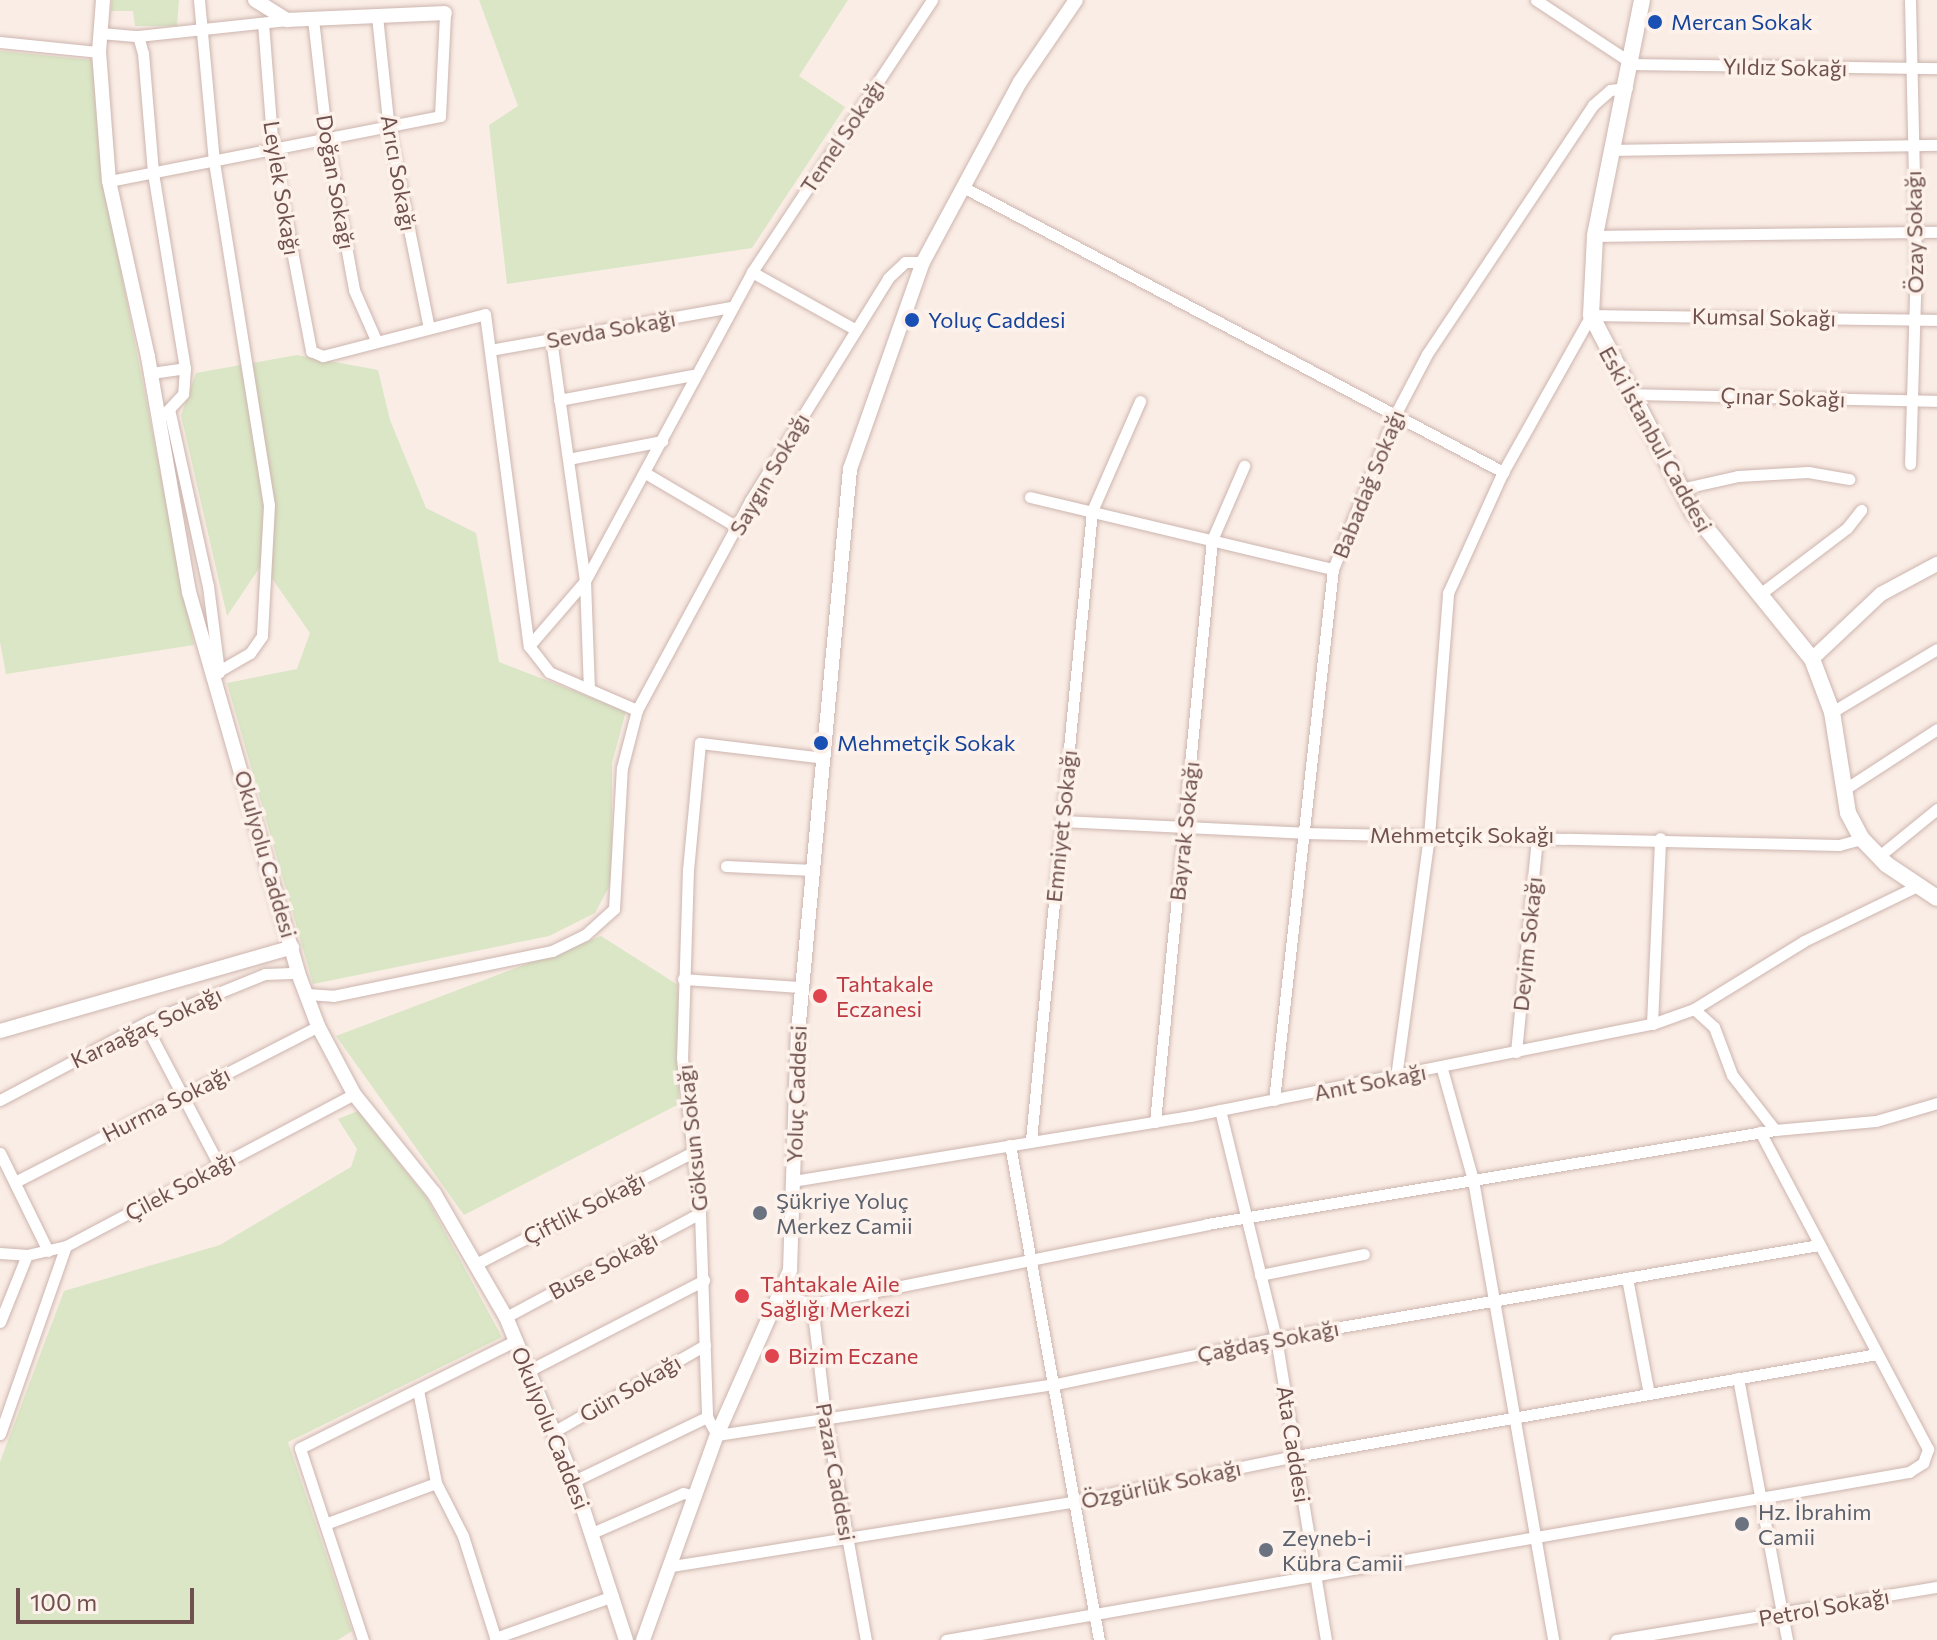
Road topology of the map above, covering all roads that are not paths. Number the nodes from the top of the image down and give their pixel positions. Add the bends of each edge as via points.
1 (103, 0) edge
2 (199, 0) edge
3 (255, 0) edge
4 (932, 0) edge
5 (1076, 0) edge
6 (1536, 0) edge
7 (1642, 0) edge
8 (1910, 0) edge
9 (445, 13) joint
10 (377, 16) junction
11 (313, 19) junction
12 (287, 20) junction
13 (263, 23) junction
14 (201, 28) junction
15 (100, 33) junction
16 (138, 36) junction
17 (0, 42) edge
18 (99, 52) junction
19 (1633, 64) junction
20 (1937, 68) edge
21 (1912, 69) junction
22 (1627, 88) junction
23 (389, 130) junction
24 (327, 141) junction
25 (1913, 145) junction
26 (1937, 145) edge
27 (1613, 150) junction
28 (273, 151) junction
29 (214, 162) junction
30 (153, 173) junction
31 (109, 181) junction
32 (963, 187) junction
33 (1915, 232) junction
34 (1937, 232) edge
35 (1595, 236) junction
36 (923, 262) junction
37 (752, 272) junction
38 (731, 307) junction
39 (1591, 315) junction
40 (1915, 319) junction
41 (1937, 320) edge
42 (429, 328) junction
43 (856, 330) junction
44 (551, 339) junction
45 (376, 340) junction
46 (490, 350) junction
47 (185, 368) junction
48 (151, 373) junction
49 (693, 375) junction
50 (1629, 394) junction
51 (559, 400) junction
52 (1140, 401) dead end
53 (1913, 401) junction
54 (1937, 401) edge
55 (164, 415) junction
56 (1395, 415) junction
57 (662, 441) junction
58 (568, 459) junction
59 (1910, 464) dead end
60 (1244, 466) dead end
61 (1503, 472) junction
62 (647, 474) junction
63 (1849, 479) dead end
64 (1680, 489) junction
65 (1030, 497) dead end
66 (1861, 510) dead end
67 (1092, 511) junction
68 (737, 527) junction
69 (1212, 540) junction
70 (1937, 564) edge
71 (1333, 569) junction
72 (585, 581) junction
73 (1760, 594) junction
74 (529, 646) junction
75 (1937, 649) edge
76 (1812, 659) junction
77 (216, 674) junction
78 (589, 688) junction
79 (637, 710) junction
80 (1832, 712) junction
81 (1937, 729) edge
82 (824, 758) junction
83 (1842, 791) junction
84 (1937, 809) edge
85 (1062, 821) junction
86 (1184, 827) junction
87 (1304, 833) junction
88 (1429, 836) junction
89 (1537, 836) junction
90 (1660, 838) junction
91 (1862, 839) junction
92 (1878, 857) junction
93 (726, 866) dead end
94 (813, 870) junction
95 (1915, 887) junction
96 (1937, 898) edge
97 (292, 947) junction
98 (298, 973) junction
99 (683, 979) junction
100 (801, 987) junction
101 (307, 994) junction
102 (1694, 1009) junction
103 (145, 1024) junction
104 (1652, 1024) junction
105 (318, 1026) junction
106 (0, 1031) edge
107 (1516, 1052) junction
108 (1442, 1069) junction
109 (1396, 1077) junction
110 (354, 1094) junction
111 (183, 1095) junction
112 (0, 1100) edge
113 (1274, 1100) junction
114 (1937, 1103) edge
115 (1220, 1110) junction
116 (1155, 1122) junction
117 (1775, 1130) junction
118 (1760, 1132) junction
119 (1031, 1140) junction
120 (1010, 1145) junction
121 (693, 1152) junction
122 (0, 1153) edge
123 (219, 1165) junction
124 (1473, 1180) junction
125 (793, 1181) junction
126 (15, 1182) junction
127 (700, 1213) junction
128 (1246, 1217) junction
129 (1819, 1245) junction
130 (66, 1246) junction
131 (48, 1251) junction
132 (0, 1253) edge
133 (1364, 1254) dead end
134 (27, 1255) junction
135 (1029, 1261) junction
136 (476, 1264) junction
137 (1260, 1275) junction
138 (1627, 1278) junction
139 (704, 1280) junction
140 (781, 1295) junction
141 (1494, 1301) junction
142 (812, 1304) junction
143 (506, 1317) junction
144 (0, 1322) edge
145 (1276, 1338) junction
146 (517, 1340) junction
147 (705, 1345) junction
148 (1877, 1354) junction
149 (530, 1370) junction
150 (1738, 1378) junction
151 (1056, 1384) junction
152 (418, 1390) junction
153 (1649, 1394) junction
154 (825, 1415) junction
155 (707, 1417) junction
156 (1514, 1418) junction
157 (555, 1431) junction
158 (0, 1434) edge
159 (717, 1435) junction
160 (1296, 1456) junction
161 (574, 1481) junction
162 (436, 1483) junction
163 (696, 1496) junction
164 (1759, 1498) junction
165 (1076, 1501) junction
166 (325, 1524) junction
167 (592, 1533) junction
168 (847, 1536) junction
169 (1535, 1537) junction
170 (672, 1566) junction
171 (1316, 1575) junction
172 (1937, 1587) edge
173 (613, 1596) junction
174 (1784, 1614) junction
175 (1096, 1616) junction
176 (495, 1639) edge
177 (361, 1640) edge
178 (626, 1640) edge
179 (643, 1640) edge
180 (866, 1640) edge
181 (946, 1640) edge
182 (1099, 1640) edge
183 (1326, 1640) edge
184 (1553, 1640) edge
185 (1616, 1640) edge
186 (1787, 1640) edge

1 - 15 street, Okulyolu Caddesi
2 - 14 street
3 - 12 street
4 - 37 street, Temel Sokağı
5 - 32 street, Yoluç Caddesi via 1020,82
6 - 19 street
7 - 19 main road, Eski İstanbul Caddesi
8 - 21 street, Özay Sokağı
9 - 10 street
9 - 23 street via 440,116
10 - 11 street
10 - 23 street, Arıcı Sokağı
11 - 12 street
11 - 24 street, Doğan Sokağı
12 - 13 street
13 - 14 street
13 - 28 street, Leylek Sokağı
14 - 16 street
14 - 29 street
15 - 16 street
15 - 18 street, Okulyolu Caddesi
16 - 30 street
17 - 18 street
18 - 31 street, Okulyolu Caddesi
19 - 21 street, Yıldız Sokağı
19 - 22 main road, Eski İstanbul Caddesi
20 - 21 street, Yıldız Sokağı
21 - 25 street, Özay Sokağı
22 - 27 main road, Eski İstanbul Caddesi
22 - 56 street, Babadağ Sokağı via 1610,90 1593,105 1470,288
23 - 24 street
23 - 42 street, Arıcı Sokağı
24 - 28 street
24 - 45 street, Doğan Sokağı via 354,290
25 - 26 street
25 - 27 street
25 - 33 street, Özay Sokağı
27 - 35 main road, Eski İstanbul Caddesi
28 - 29 street
28 - 45 street, Leylek Sokağı via 311,351 323,356
29 - 30 street
29 - 77 street via 269,505 262,636 250,653
30 - 31 street
30 - 47 street
31 - 48 street, Okulyolu Caddesi
32 - 36 street, Yoluç Caddesi
32 - 56 street
33 - 34 street
33 - 35 street
33 - 40 street, Özay Sokağı
35 - 39 main road, Eski İstanbul Caddesi
36 - 43 street, Saygın Sokağı via 905,262 888,278
36 - 82 street, Yoluç Caddesi via 850,469
37 - 38 street, Temel Sokağı
37 - 43 street
38 - 44 street, Sevda Sokağı
38 - 49 street, Temel Sokağı
39 - 40 street, Kumsal Sokağı
39 - 50 main road, Eski İstanbul Caddesi
39 - 61 street
40 - 41 street, Kumsal Sokağı
40 - 53 street, Özay Sokağı
42 - 45 street
42 - 46 street via 485,314
43 - 68 street, Saygın Sokağı
44 - 46 street, Sevda Sokağı
44 - 51 street
46 - 74 street
47 - 48 street
47 - 55 street via 183,394
48 - 55 street, Okulyolu Caddesi
49 - 51 street
49 - 57 street, Temel Sokağı
50 - 53 street, Çınar Sokağı
50 - 64 main road, Eski İstanbul Caddesi
51 - 58 street
52 - 67 street, Emniyet Sokağı
53 - 54 street, Çınar Sokağı
53 - 59 street, Özay Sokağı
55 - 77 street, Okulyolu Caddesi via 189,592
56 - 61 street
56 - 71 street, Babadağ Sokağı
57 - 58 street
57 - 62 street, Temel Sokağı
58 - 72 street
60 - 69 street, Bayrak Sokağı
61 - 88 street via 1448,593
62 - 68 street
62 - 72 street, Temel Sokağı
63 - 64 street via 1808,472 1738,476
64 - 73 main road, Eski İstanbul Caddesi via 1721,553
65 - 67 street
66 - 73 street via 1847,528
67 - 69 street
67 - 85 street, Emniyet Sokağı
68 - 79 street, Saygın Sokağı
69 - 71 street
69 - 86 street, Bayrak Sokağı
70 - 76 street via 1881,594
71 - 87 street, Babadağ Sokağı
72 - 74 street, Temel Sokağı
72 - 78 street
73 - 76 main road, Eski İstanbul Caddesi
74 - 78 street via 549,672
75 - 80 street
76 - 80 main road, Eski İstanbul Caddesi
77 - 97 street, Okulyolu Caddesi
78 - 79 street
79 - 101 street, Saygın Sokağı via 622,768 614,909 597,925 552,951 333,996
80 - 83 main road, Eski İstanbul Caddesi
81 - 83 street
82 - 94 street, Yoluç Caddesi
82 - 99 street, Göksun Sokağı via 700,743
83 - 91 main road, Eski İstanbul Caddesi
84 - 92 street
85 - 86 street, Mehmetçik Sokağı
85 - 119 street, Emniyet Sokağı
86 - 87 street, Mehmetçik Sokağı
86 - 116 street, Bayrak Sokağı
87 - 88 street, Mehmetçik Sokağı
87 - 113 street, Babadağ Sokağı
88 - 89 street, Mehmetçik Sokağı
88 - 109 street
89 - 90 street, Mehmetçik Sokağı
89 - 107 street, Deyim Sokağı
90 - 91 street, Mehmetçik Sokağı via 1839,845
90 - 104 street
91 - 92 main road, Eski İstanbul Caddesi
92 - 95 main road, Eski İstanbul Caddesi
93 - 94 street
94 - 100 street, Yoluç Caddesi
95 - 96 main road, Eski İstanbul Caddesi
95 - 102 street, Anıt Sokağı via 1804,941
97 - 98 street, Okulyolu Caddesi
97 - 106 street
98 - 101 street, Okulyolu Caddesi
98 - 103 street, Karaağaç Sokağı via 265,974
99 - 100 street
99 - 121 street, Göksun Sokağı via 685,1109
100 - 125 street, Yoluç Caddesi
101 - 105 street, Okulyolu Caddesi
102 - 104 street, Anıt Sokağı
102 - 117 street via 1714,1027 1732,1075
103 - 111 street
103 - 112 street, Karaağaç Sokağı
104 - 107 street, Anıt Sokağı
105 - 110 street, Okulyolu Caddesi
105 - 111 street, Hurma Sokağı
107 - 108 street, Anıt Sokağı
108 - 109 street, Anıt Sokağı
108 - 124 street
109 - 113 street, Anıt Sokağı
110 - 123 street, Çilek Sokağı
110 - 136 street, Okulyolu Caddesi via 434,1193
111 - 123 street
111 - 126 street, Hurma Sokağı
113 - 115 street, Anıt Sokağı
114 - 117 street via 1876,1121
115 - 116 street, Anıt Sokağı
115 - 128 street, Ata Caddesi
116 - 119 street, Anıt Sokağı
117 - 118 street
118 - 124 street
118 - 129 street
119 - 120 street, Anıt Sokağı
120 - 125 street, Anıt Sokağı
120 - 135 street
121 - 127 street, Göksun Sokağı
121 - 136 street, Çiftlik Sokağı
122 - 126 street
123 - 130 street, Çilek Sokağı
124 - 128 street
124 - 141 street
125 - 140 street, Yoluç Caddesi via 790,1270
126 - 131 street
127 - 139 street, Göksun Sokağı
127 - 143 street, Buse Sokağı
128 - 135 street
128 - 137 street, Ata Caddesi
129 - 138 street, Çağdaş Sokağı
129 - 148 street
130 - 131 street, Çilek Sokağı
130 - 158 street
131 - 134 street, Çilek Sokağı
132 - 134 street, Çilek Sokağı
133 - 137 street
134 - 144 street
135 - 142 street
135 - 151 street
136 - 143 street, Okulyolu Caddesi
137 - 145 street, Ata Caddesi
138 - 141 street, Çağdaş Sokağı
138 - 153 street
139 - 147 street, Göksun Sokağı
139 - 149 street
140 - 142 street
140 - 159 street, Yoluç Caddesi
141 - 145 street, Çağdaş Sokağı
141 - 156 street
142 - 154 street, Pazar Caddesi
143 - 146 street, Okulyolu Caddesi
145 - 151 street, Çağdaş Sokağı
145 - 160 street, Ata Caddesi
146 - 149 street, Okulyolu Caddesi
146 - 152 street
147 - 155 street, Göksun Sokağı
147 - 157 street, Gün Sokağı
148 - 150 street, Özgürlük Sokağı
148 - 164 street via 1928,1449 1923,1463 1909,1472
149 - 157 street, Okulyolu Caddesi
150 - 153 street, Özgürlük Sokağı
150 - 164 street
151 - 154 street, Çağdaş Sokağı
151 - 165 street
152 - 162 street
152 - 166 street via 300,1448
153 - 156 street, Özgürlük Sokağı
154 - 159 street, Çağdaş Sokağı
154 - 168 street, Pazar Caddesi
155 - 159 street, Göksun Sokağı
155 - 161 street
156 - 160 street, Özgürlük Sokağı
156 - 169 street
157 - 161 street, Okulyolu Caddesi
159 - 163 street, Yoluç Caddesi
160 - 165 street, Özgürlük Sokağı
160 - 171 street, Ata Caddesi
161 - 167 street, Okulyolu Caddesi
162 - 166 street
162 - 176 street via 463,1536
163 - 167 street via 683,1493
163 - 170 street, Yoluç Caddesi
164 - 169 street
164 - 174 street
165 - 168 street, Özgürlük Sokağı
165 - 175 street
166 - 177 street
167 - 173 street, Okulyolu Caddesi
168 - 170 street, Özgürlük Sokağı
168 - 180 street, Pazar Caddesi
169 - 171 street
169 - 184 street
170 - 179 street, Yoluç Caddesi
171 - 175 street
171 - 183 street, Ata Caddesi
172 - 174 street, Petrol Sokağı
173 - 176 street
173 - 178 street, Okulyolu Caddesi
174 - 185 street, Petrol Sokağı
174 - 186 street
175 - 181 street
175 - 182 street

